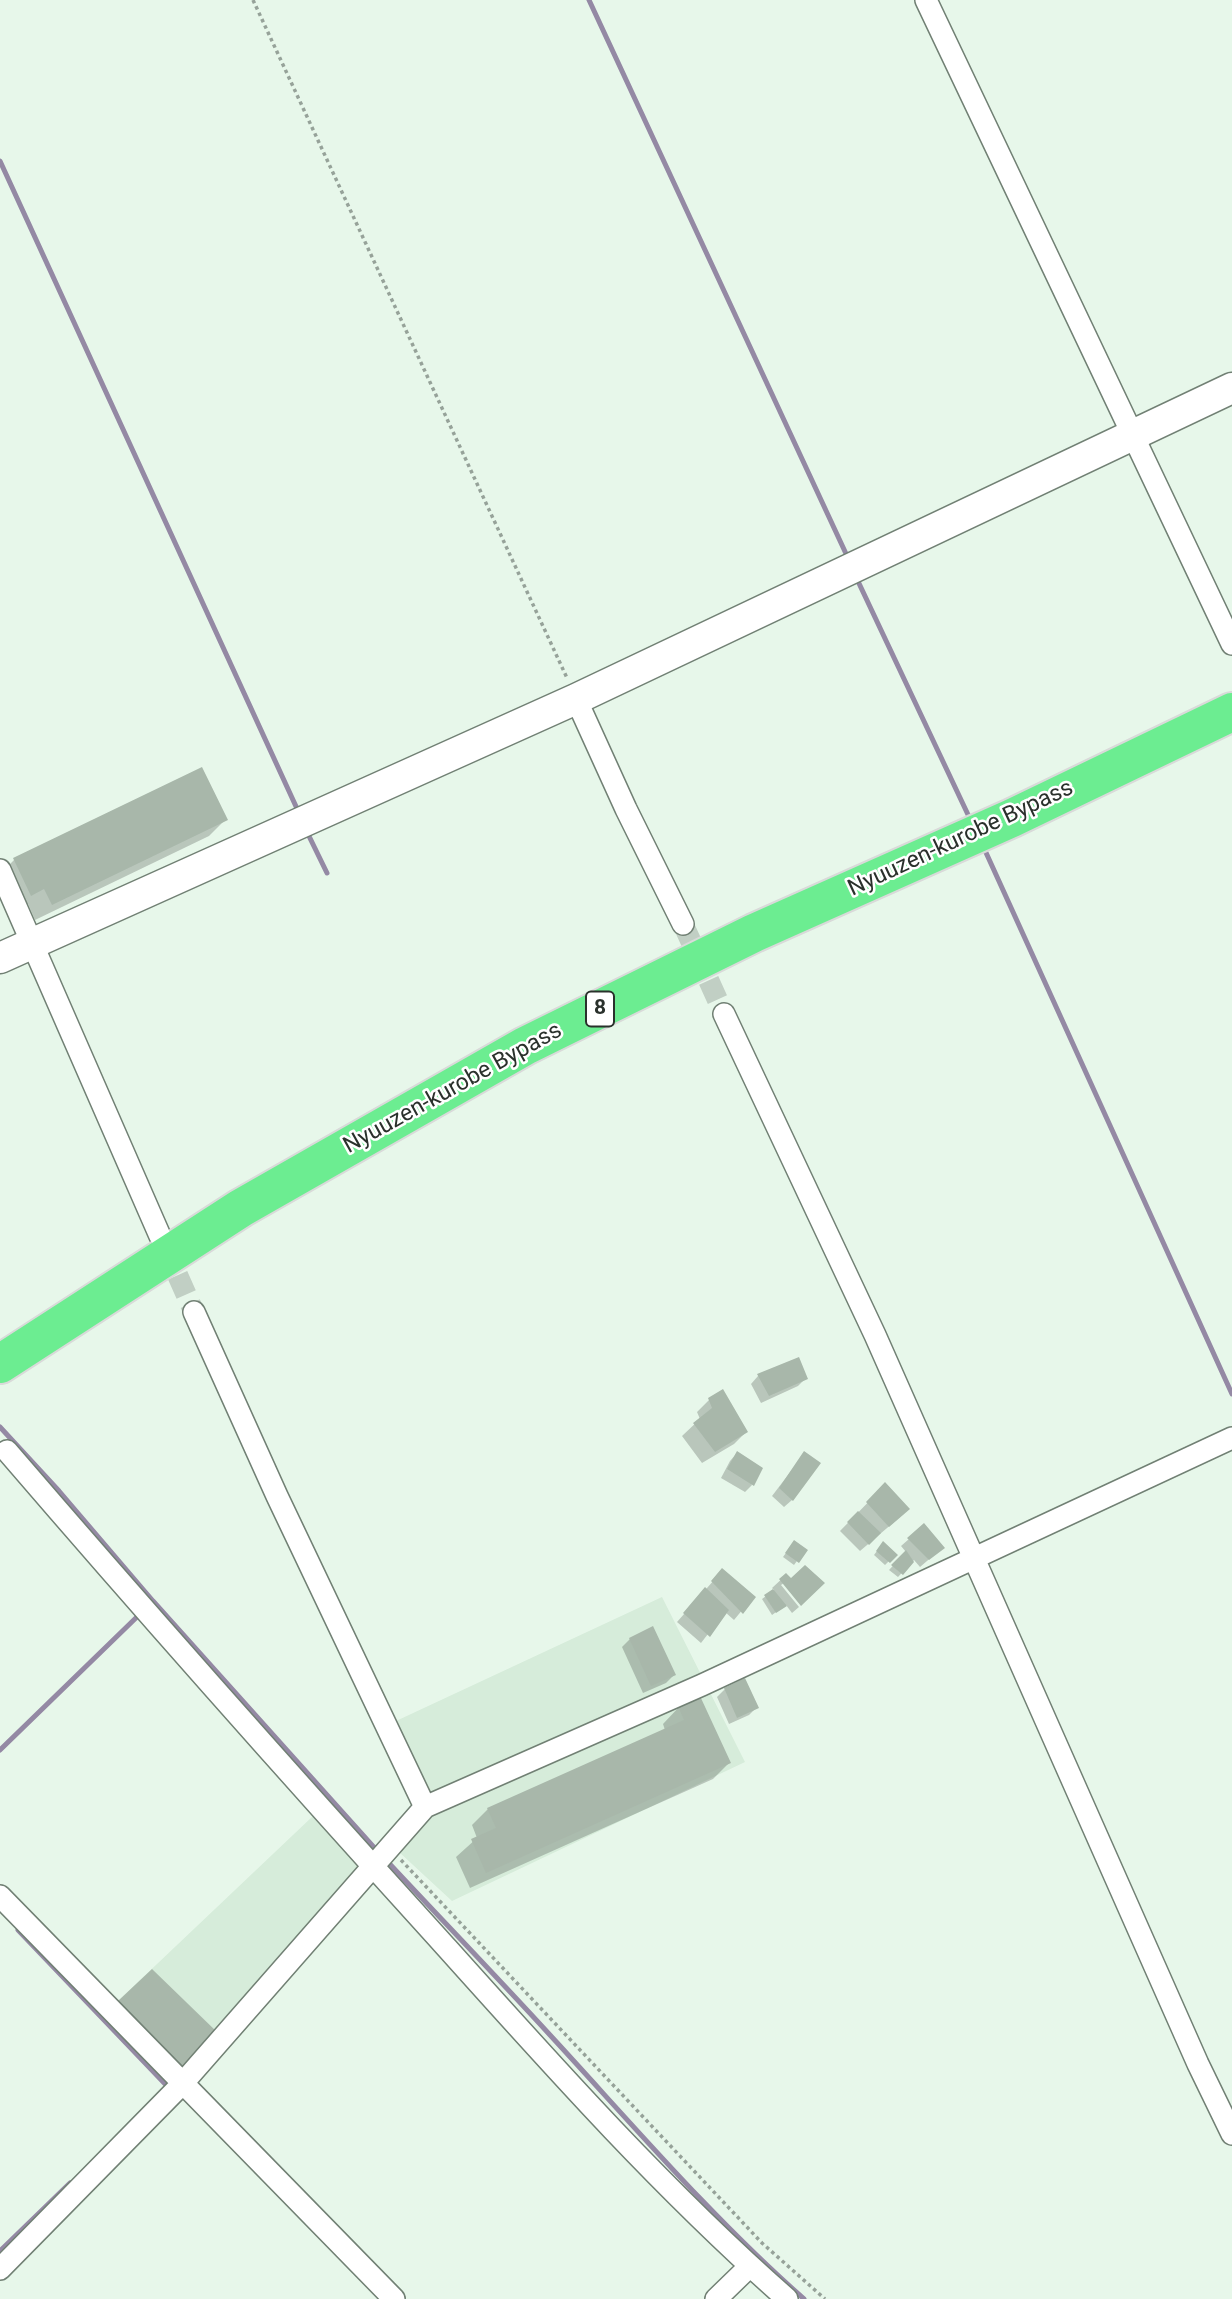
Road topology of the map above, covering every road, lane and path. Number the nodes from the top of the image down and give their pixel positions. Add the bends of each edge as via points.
1 (253, 0) edge
2 (926, 0) edge
3 (1232, 388) edge
4 (1131, 434) junction
5 (1232, 644) edge
6 (576, 699) junction
7 (1232, 712) edge
8 (0, 870) edge
9 (683, 924) tunnel mouth
10 (32, 943) junction
11 (0, 958) edge
12 (724, 1014) tunnel mouth
13 (160, 1236) tunnel mouth
14 (194, 1312) tunnel mouth
15 (0, 1364) edge
16 (1232, 1438) edge
17 (8, 1451) dead end
18 (975, 1558) junction
19 (425, 1807) junction
20 (389, 1848) junction
21 (373, 1867) junction
22 (0, 1896) edge
23 (182, 2084) junction
24 (1232, 2134) edge
25 (750, 2266) junction
26 (0, 2269) edge
27 (394, 2299) edge
28 (716, 2299) edge
29 (787, 2299) edge
30 (825, 2299) edge

1 - 6 path
2 - 4 street
3 - 4 street
4 - 5 street
4 - 6 street
6 - 9 street
6 - 10 street
7 - 15 highway, Nyuuzen-kurobe Bypass / 8 via 1012,818 754,933 525,1046 241,1208
8 - 10 street
10 - 11 street
10 - 13 street
12 - 18 street
14 - 19 street
16 - 18 street
17 - 21 street
18 - 19 street
18 - 24 street
19 - 20 street
20 - 21 street
20 - 30 path via 762,2243
21 - 23 street
21 - 25 street via 619,2136
22 - 23 street
23 - 26 street
23 - 27 street
25 - 28 street
25 - 29 street

